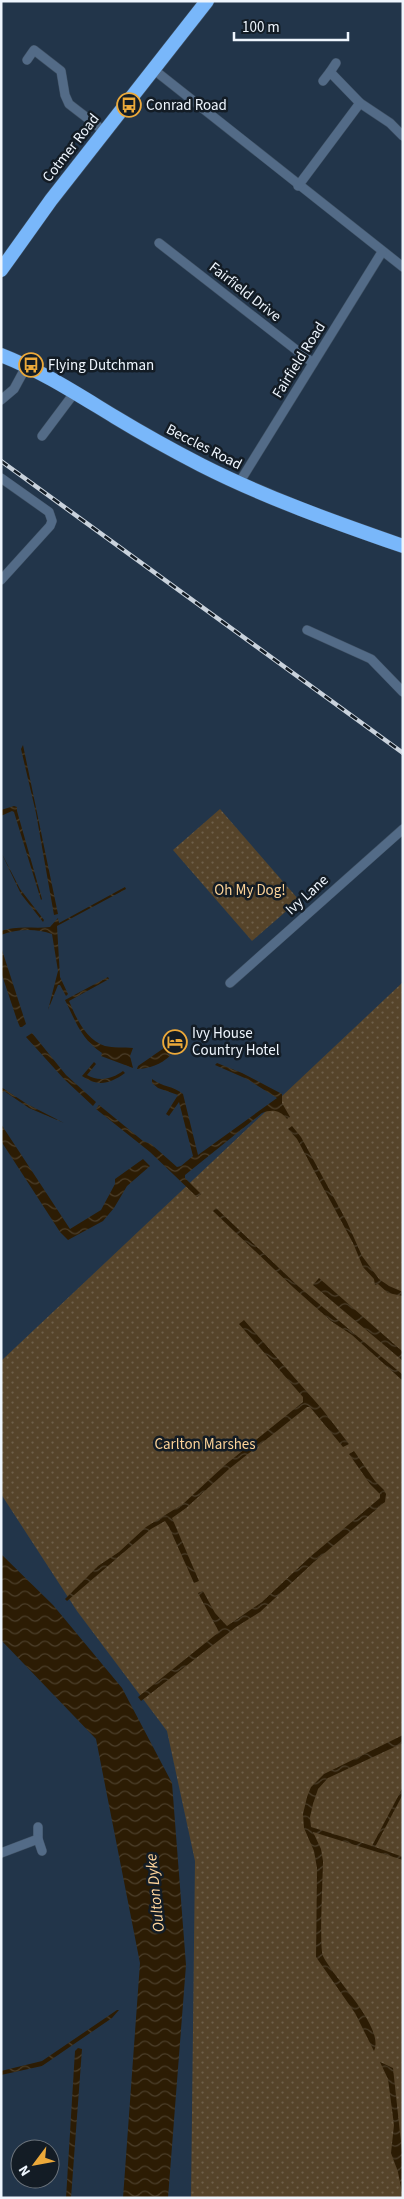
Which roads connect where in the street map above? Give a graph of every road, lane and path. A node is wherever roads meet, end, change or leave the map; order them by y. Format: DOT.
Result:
graph roads {
  1 [pos="208,1"];
  2 [pos="27,60"];
  3 [pos="336,63"];
  4 [pos="153,68"];
  5 [pos="330,72"];
  6 [pos="323,81"];
  7 [pos="360,103"];
  8 [pos="104,131"];
  9 [pos="403,136"];
  10 [pos="298,186"];
  11 [pos="160,243"];
  12 [pos="382,252"];
  13 [pos="403,267"];
  14 [pos="1,270"];
  15 [pos="1,355"];
  16 [pos="313,363"];
  17 [pos="27,365"];
  18 [pos="75,392"];
  19 [pos="1,400"];
  20 [pos="42,436"];
  21 [pos="1,478"];
  22 [pos="239,483"];
  23 [pos="403,546"];
  24 [pos="1,580"];
  25 [pos="307,630"];
  26 [pos="403,692"];
  27 [pos="403,828"];
  28 [pos="230,983"];
  29 [pos="38,1827"];
  30 [pos="38,1839"];
  31 [pos="42,1851"];
  32 [pos="1,1853"];
  1 -- 4 [label="highway, Cotmer Road"];
  2 -- 8 [label="street"];
  3 -- 5 [label="street"];
  4 -- 8 [label="highway, Cotmer Road"];
  4 -- 10 [label="street"];
  5 -- 6 [label="street"];
  5 -- 7 [label="street"];
  7 -- 9 [label="street"];
  7 -- 10 [label="street"];
  8 -- 14 [label="highway, Cotmer Road"];
  10 -- 12 [label="street"];
  11 -- 16 [label="street, Fairfield Drive"];
  12 -- 13 [label="street"];
  12 -- 16 [label="street, Fairfield Road"];
  15 -- 17 [label="highway, Beccles Road"];
  16 -- 22 [label="street, Fairfield Road"];
  17 -- 18 [label="highway, Beccles Road"];
  17 -- 19 [label="street"];
  18 -- 20 [label="street"];
  18 -- 22 [label="highway, Beccles Road"];
  21 -- 24 [label="street"];
  22 -- 23 [label="highway, Beccles Road"];
  25 -- 26 [label="street"];
  27 -- 28 [label="street, Ivy Lane"];
  29 -- 30 [label="street"];
  30 -- 31 [label="street"];
  30 -- 32 [label="street"];
}
